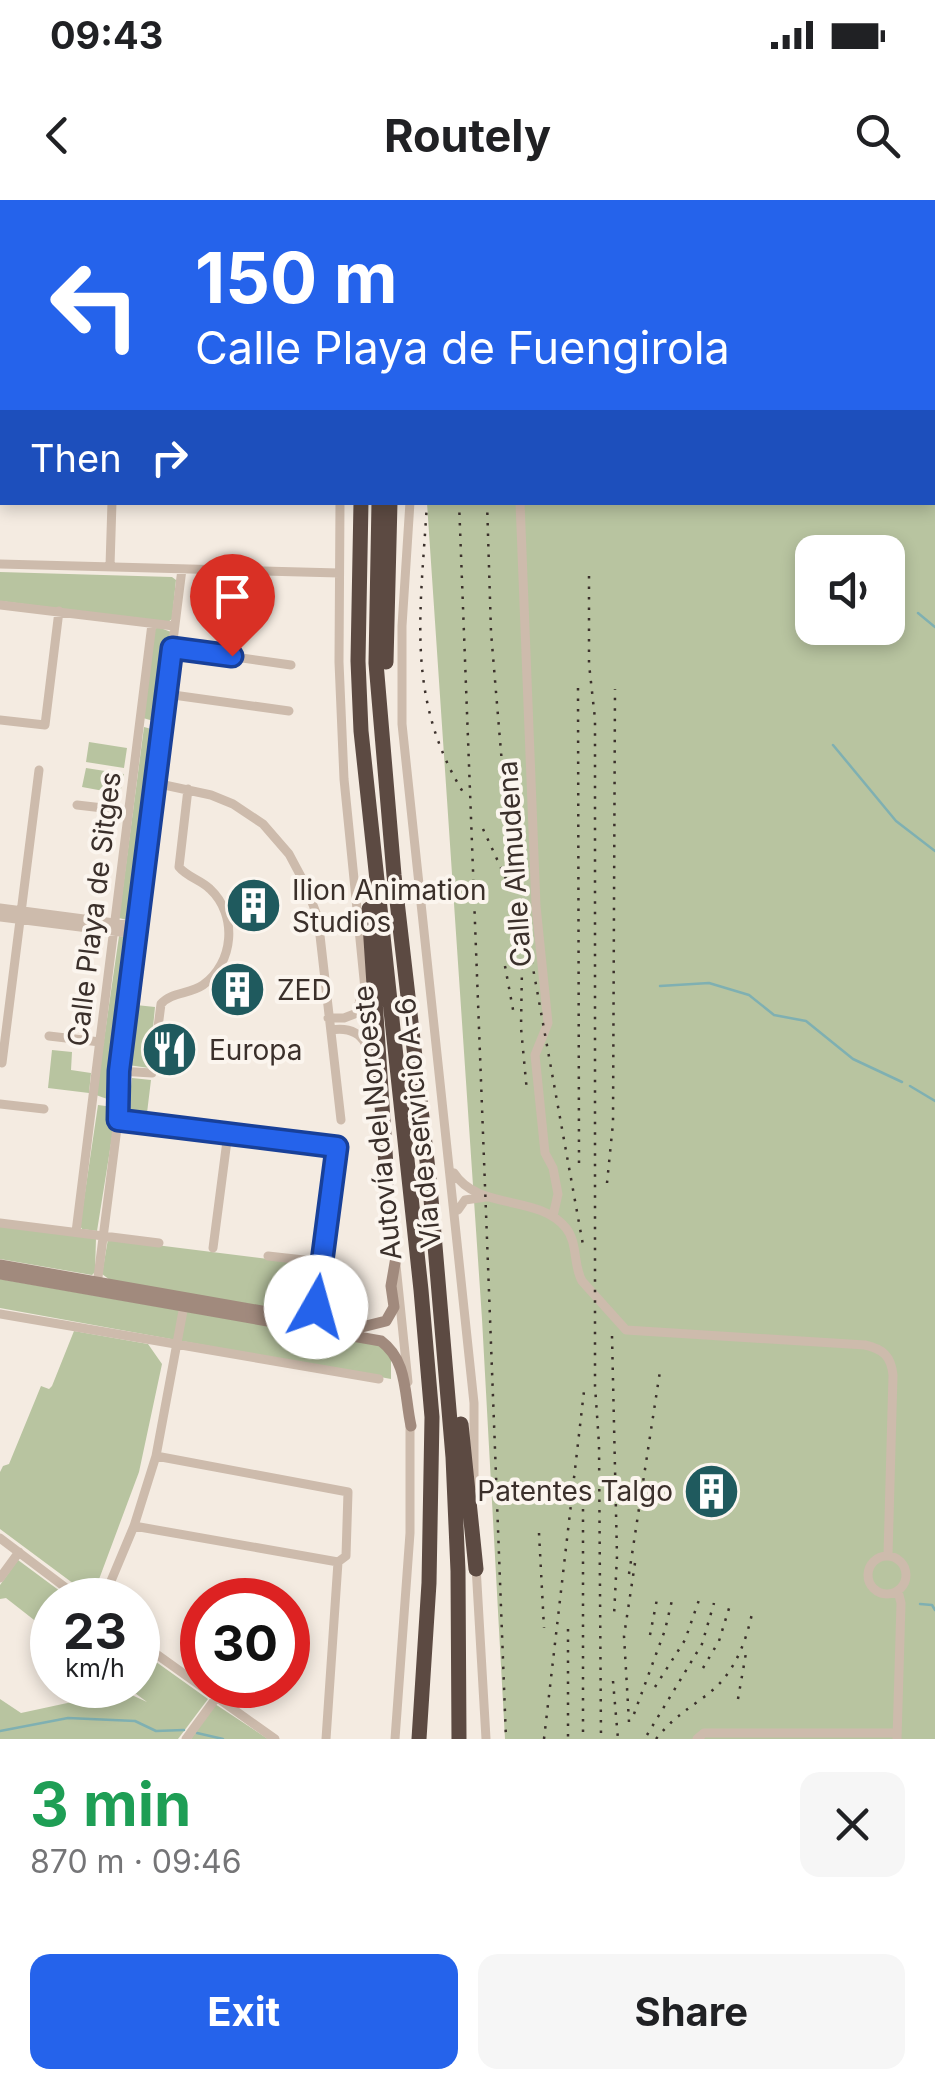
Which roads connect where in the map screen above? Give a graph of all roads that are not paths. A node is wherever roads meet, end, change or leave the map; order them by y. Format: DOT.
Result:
graph roads {
  1 [pos="112,505"];
  2 [pos="340,505"];
  3 [pos="360,505"];
  4 [pos="379,505"];
  5 [pos="390,505"];
  6 [pos="410,505"];
  7 [pos="520,505"];
  8 [pos="0,564"];
  9 [pos="110,566"];
  10 [pos="182,568"];
  11 [pos="339,573"];
  12 [pos="0,604"];
  13 [pos="59,612"];
  14 [pos="152,624"];
  15 [pos="174,626"];
  16 [pos="172,648"];
  17 [pos="358,662"];
  18 [pos="291,665"];
  19 [pos="166,694"];
  20 [pos="289,711"];
  21 [pos="0,720"];
  22 [pos="140,722"];
  23 [pos="162,726"];
  24 [pos="40,770"];
  25 [pos="154,784"];
  26 [pos="188,789"];
  27 [pos="78,805"];
  28 [pos="129,811"];
  29 [pos="394,875"];
  30 [pos="0,908"];
  31 [pos="21,915"];
  32 [pos="0,917"];
  33 [pos="358,917"];
  34 [pos="115,927"];
  35 [pos="137,930"];
  36 [pos="328,1018"];
  37 [pos="332,1030"];
  38 [pos="48,1036"];
  39 [pos="100,1042"];
  40 [pos="2,1064"];
  41 [pos="119,1071"];
  42 [pos="93,1101"];
  43 [pos="0,1104"];
  44 [pos="116,1104"];
  45 [pos="44,1110"];
  46 [pos="442,1110"];
  47 [pos="118,1120"];
  48 [pos="340,1120"];
  49 [pos="378,1122"];
  50 [pos="228,1133"];
  51 [pos="454,1173"];
  52 [pos="388,1181"];
  53 [pos="494,1198"];
  54 [pos="458,1210"];
  55 [pos="553,1216"];
  56 [pos="0,1222"];
  57 [pos="76,1232"];
  58 [pos="103,1236"];
  59 [pos="159,1243"];
  60 [pos="435,1245"];
  61 [pos="212,1248"];
  62 [pos="268,1256"];
  63 [pos="396,1257"];
  64 [pos="322,1262"];
  65 [pos="0,1265"];
  66 [pos="0,1274"];
  67 [pos="97,1286"];
  68 [pos="185,1302"];
  69 [pos="0,1314"];
  70 [pos="314,1324"];
  71 [pos="177,1345"];
  72 [pos="378,1380"];
  73 [pos="474,1403"];
  74 [pos="410,1426"];
  75 [pos="156,1456"];
  76 [pos="134,1526"];
  77 [pos="0,1538"];
  78 [pos="19,1552"];
  79 [pos="888,1556"];
  80 [pos="338,1562"];
  81 [pos="476,1569"];
  82 [pos="0,1578"];
  83 [pos="53,1578"];
  84 [pos="112,1578"];
  85 [pos="898,1591"];
  86 [pos="209,1708"];
  87 [pos="230,1708"];
  88 [pos="897,1736"];
  89 [pos="395,1737"];
  90 [pos="186,1739"];
  91 [pos="274,1739"];
  92 [pos="326,1739"];
  93 [pos="419,1739"];
  94 [pos="459,1739"];
  95 [pos="486,1739"];
  96 [pos="697,1739"];
  1 -- 9 [label="street"];
  2 -- 11 [label="street, Vía de servicio A-6"];
  3 -- 17 [label="highway, Autovía del Noroeste"];
  4 -- 29 [label="highway, Autovía del Noroeste"];
  5 -- 29 [label="highway"];
  6 -- 46 [label="street, Vía de servicio A-6"];
  7 -- 55 [label="street, Calle Almudena"];
  8 -- 9 [label="street"];
  9 -- 10 [label="street"];
  10 -- 11 [label="street"];
  10 -- 15 [label="street, Calle Playa de Sitges"];
  11 -- 33 [label="street, Vía de servicio A-6"];
  12 -- 13 [label="street"];
  13 -- 14 [label="street"];
  13 -- 21 [label="street"];
  14 -- 15 [label="street"];
  14 -- 22 [label="street, Calle Playa de Sitges"];
  15 -- 16 [label="street, Calle Playa de Sitges"];
  16 -- 18 [label="street"];
  16 -- 19 [label="street, Calle Playa de Sitges"];
  17 -- 52 [label="highway"];
  17 -- 93 [label="highway, Autovía del Noroeste"];
  19 -- 20 [label="street"];
  19 -- 23 [label="street, Calle Playa de Sitges"];
  22 -- 23 [label="street"];
  22 -- 28 [label="street, Calle Playa de Sitges"];
  23 -- 25 [label="street, Calle Playa de Sitges"];
  24 -- 31 [label="street"];
  25 -- 26 [label="street"];
  25 -- 35 [label="street, Calle Playa de Sitges"];
  26 -- 36 [label="street"];
  26 -- 41 [label="street"];
  27 -- 28 [label="street"];
  28 -- 34 [label="street, Calle Playa de Sitges"];
  29 -- 60 [label="highway, Autovía del Noroeste"];
  30 -- 31 [label="street"];
  31 -- 32 [label="street"];
  31 -- 34 [label="street"];
  31 -- 40 [label="street"];
  33 -- 36 [label="street"];
  33 -- 49 [label="street, Vía de servicio A-6"];
  34 -- 35 [label="street"];
  34 -- 39 [label="street, Calle Playa de Sitges"];
  35 -- 41 [label="street, Calle Playa de Sitges"];
  36 -- 37 [label="street"];
  37 -- 48 [label="street"];
  37 -- 49 [label="street"];
  38 -- 39 [label="street"];
  39 -- 42 [label="street, Calle Playa de Sitges"];
  41 -- 44 [label="street, Calle Playa de Sitges"];
  42 -- 44 [label="street"];
  42 -- 57 [label="street, Calle Playa de Sitges"];
  43 -- 45 [label="street"];
  44 -- 47 [label="street, Calle Playa de Sitges"];
  46 -- 51 [label="street"];
  46 -- 73 [label="street, Vía de servicio A-6"];
  47 -- 50 [label="street"];
  47 -- 58 [label="street, Calle Playa de Sitges"];
  49 -- 52 [label="street, Vía de servicio A-6"];
  50 -- 61 [label="street"];
  50 -- 64 [label="street"];
  51 -- 53 [label="street"];
  51 -- 54 [label="street"];
  52 -- 63 [label="street, Vía de servicio A-6"];
  53 -- 54 [label="street"];
  53 -- 55 [label="street"];
  54 -- 73 [label="street"];
  55 -- 79 [label="street"];
  56 -- 57 [label="street"];
  57 -- 58 [label="street"];
  58 -- 59 [label="street"];
  58 -- 67 [label="street, Calle Playa de Sitges"];
  60 -- 81 [label="highway"];
  60 -- 94 [label="highway, Autovía del Noroeste"];
  62 -- 64 [label="street"];
  63 -- 70 [label="main road"];
  63 -- 74 [label="street, Vía de servicio A-6"];
  64 -- 70 [label="street"];
  65 -- 67 [label="main road"];
  66 -- 67 [label="main road"];
  67 -- 68 [label="main road"];
  68 -- 70 [label="main road"];
  68 -- 71 [label="street"];
  69 -- 71 [label="street"];
  70 -- 74 [label="main road"];
  71 -- 72 [label="street"];
  71 -- 75 [label="street"];
  73 -- 81 [label="street, Vía de servicio A-6"];
  74 -- 89 [label="street, Vía de servicio A-6"];
  75 -- 76 [label="street"];
  75 -- 80 [label="street"];
  76 -- 80 [label="street"];
  76 -- 84 [label="street"];
  77 -- 78 [label="street"];
  78 -- 82 [label="street"];
  78 -- 83 [label="street"];
  79 -- 85 [label="street"];
  79 -- 85 [label="street"];
  80 -- 92 [label="street"];
  81 -- 95 [label="street, Vía de servicio A-6"];
  85 -- 88 [label="street"];
  86 -- 90 [label="street"];
  87 -- 91 [label="street"];
  88 -- 96 [label="street"];
}
